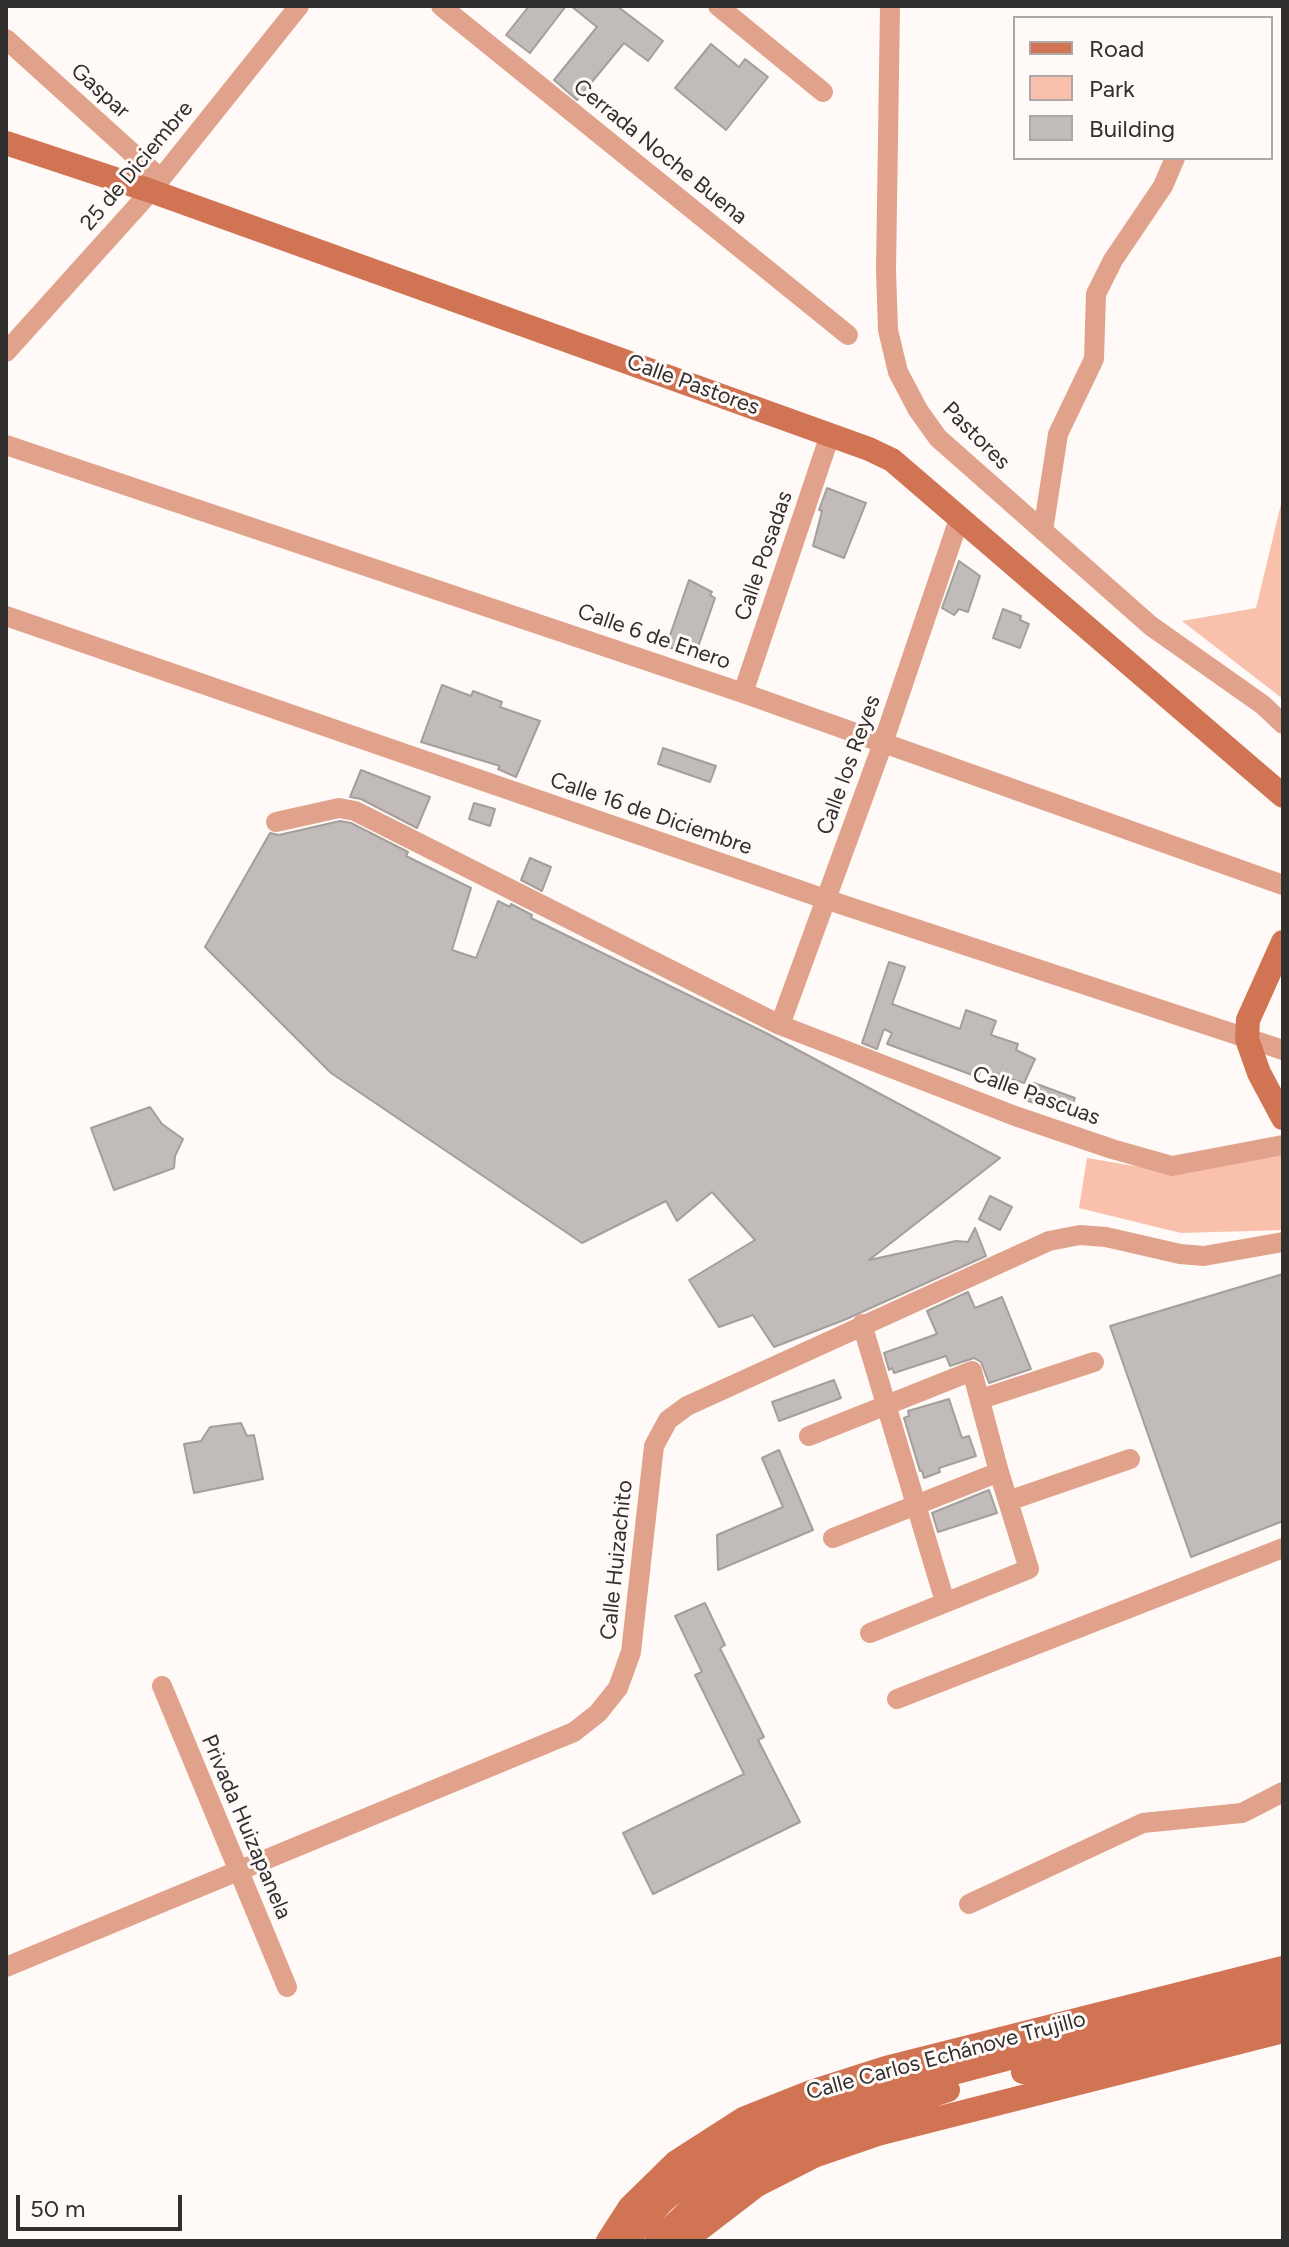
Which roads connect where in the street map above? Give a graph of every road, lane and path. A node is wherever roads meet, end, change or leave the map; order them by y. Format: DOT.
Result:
graph roads {
  1 [pos="299,6"];
  2 [pos="441,6"];
  3 [pos="718,6"];
  4 [pos="890,6"];
  5 [pos="6,39"];
  6 [pos="823,92"];
  7 [pos="6,143"];
  8 [pos="1174,160"];
  9 [pos="156,185"];
  10 [pos="848,335"];
  11 [pos="6,352"];
  12 [pos="830,435"];
  13 [pos="6,445"];
  14 [pos="959,519"];
  15 [pos="1043,531"];
  16 [pos="6,616"];
  17 [pos="743,693"];
  18 [pos="1283,724"];
  19 [pos="883,743"];
  20 [pos="1283,796"];
  21 [pos="276,822"];
  22 [pos="1283,885"];
  23 [pos="825,899"];
  24 [pos="1283,942"];
  25 [pos="780,1025"];
  26 [pos="1247,1039"];
  27 [pos="1283,1050"];
  28 [pos="1283,1118"];
  29 [pos="1283,1145"];
  30 [pos="1283,1242"];
  31 [pos="862,1324"];
  32 [pos="1094,1362"];
  33 [pos="981,1399"];
  34 [pos="887,1405"];
  35 [pos="809,1436"];
  36 [pos="1130,1459"];
  37 [pos="999,1472"];
  38 [pos="1008,1501"];
  39 [pos="915,1506"];
  40 [pos="833,1538"];
  41 [pos="1283,1548"];
  42 [pos="945,1602"];
  43 [pos="870,1633"];
  44 [pos="162,1686"];
  45 [pos="897,1699"];
  46 [pos="1283,1792"];
  47 [pos="238,1870"];
  48 [pos="969,1904"];
  49 [pos="6,1967"];
  50 [pos="1283,1968"];
  51 [pos="1283,1986"];
  52 [pos="287,1987"];
  53 [pos="1283,2007"];
  54 [pos="1112,2011"];
  55 [pos="1283,2031"];
  56 [pos="990,2042"];
  57 [pos="1134,2069"];
  58 [pos="1007,2101"];
  59 [pos="608,2241"];
  60 [pos="626,2241"];
  61 [pos="657,2241"];
  62 [pos="684,2241"];
  1 -- 9 [label="street, 25 de Diciembre"];
  2 -- 10 [label="street, Cerrada Noche Buena"];
  3 -- 6 [label="street"];
  4 -- 15 [label="street, Pastores"];
  5 -- 9 [label="street, Gaspar"];
  7 -- 9 [label="street, Calle Pastores"];
  8 -- 15 [label="street"];
  9 -- 11 [label="street, 25 de Diciembre"];
  9 -- 12 [label="street, Calle Pastores"];
  12 -- 14 [label="street, Calle Pastores"];
  12 -- 17 [label="street, Calle Posadas"];
  13 -- 17 [label="street, Calle 6 de Enero"];
  14 -- 19 [label="street, Calle los Reyes"];
  14 -- 20 [label="street, Calle Pastores"];
  15 -- 18 [label="street, Pastores"];
  16 -- 23 [label="street, Calle 16 de Diciembre"];
  17 -- 19 [label="street, Calle 6 de Enero"];
  19 -- 22 [label="street, Calle 6 de Enero"];
  19 -- 23 [label="street, Calle los Reyes"];
  21 -- 25 [label="street, Calle Pascuas"];
  23 -- 25 [label="street, Calle los Reyes"];
  23 -- 26 [label="street, Calle 16 de Diciembre"];
  24 -- 26 [label="street"];
  25 -- 29 [label="street, Calle Pascuas"];
  26 -- 27 [label="street, Calle 16 de Diciembre"];
  26 -- 28 [label="street"];
  30 -- 31 [label="street, Calle Huizachito"];
  31 -- 34 [label="street"];
  31 -- 47 [label="street, Calle Huizachito"];
  32 -- 33 [label="street"];
  33 -- 34 [label="street"];
  33 -- 37 [label="street"];
  34 -- 35 [label="street"];
  34 -- 39 [label="street"];
  36 -- 38 [label="street"];
  37 -- 38 [label="street"];
  37 -- 39 [label="street"];
  38 -- 42 [label="street"];
  39 -- 40 [label="street"];
  39 -- 42 [label="street"];
  41 -- 45 [label="street"];
  42 -- 43 [label="street"];
  44 -- 47 [label="street, Privada Huizapanela"];
  46 -- 48 [label="street"];
  47 -- 49 [label="street, Calle Huizachito"];
  47 -- 52 [label="street, Privada Huizapanela"];
  50 -- 54 [label="street, Calle Carlos Echánove Trujillo"];
  51 -- 60 [label="street, Calle Carlos Echánove Trujillo"];
  53 -- 61 [label="street, Calle Carlos Echánove Trujillo"];
  54 -- 56 [label="street, Calle Carlos Echánove Trujillo"];
  54 -- 57 [label="street"];
  55 -- 57 [label="street"];
  56 -- 58 [label="street"];
  56 -- 59 [label="street, Calle Carlos Echánove Trujillo"];
  57 -- 58 [label="street"];
  58 -- 62 [label="street"];
}
